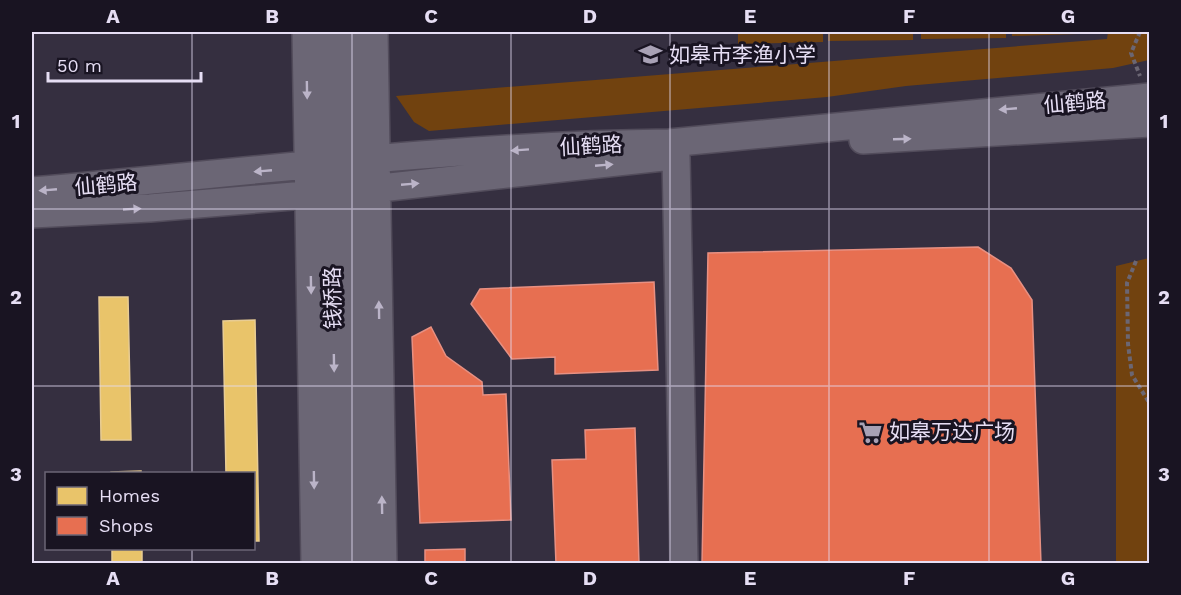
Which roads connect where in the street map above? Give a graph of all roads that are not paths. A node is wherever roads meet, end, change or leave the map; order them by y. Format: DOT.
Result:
graph roads {
  1 [pos="306,32"];
  2 [pos="330,32"];
  3 [pos="351,32"];
  4 [pos="374,32"];
  5 [pos="1149,105"];
  6 [pos="676,156"];
  7 [pos="342,163"];
  8 [pos="32,191"];
  9 [pos="342,192"];
  10 [pos="32,214"];
  11 [pos="315,564"];
  12 [pos="338,564"];
  13 [pos="359,564"];
  14 [pos="383,564"];
  15 [pos="684,564"];
  1 -- 7 [label="street, one-way"];
  2 -- 7 [label="street, 钱桥路"];
  3 -- 7 [label="street, 钱桥路"];
  4 -- 7 [label="street"];
  6 -- 5 [label="street, 仙鹤路, one-way"];
  5 -- 7 [label="street, 仙鹤路, one-way"];
  9 -- 6 [label="street, 仙鹤路, one-way"];
  6 -- 15 [label="street"];
  7 -- 8 [label="street, 仙鹤路, one-way"];
  7 -- 9 [label="street, 钱桥路"];
  7 -- 9 [label="street"];
  10 -- 9 [label="street, 仙鹤路, one-way"];
  9 -- 11 [label="street, one-way"];
  9 -- 12 [label="street, 钱桥路, one-way"];
  9 -- 13 [label="street, 钱桥路"];
  14 -- 9 [label="street, one-way"];
}
